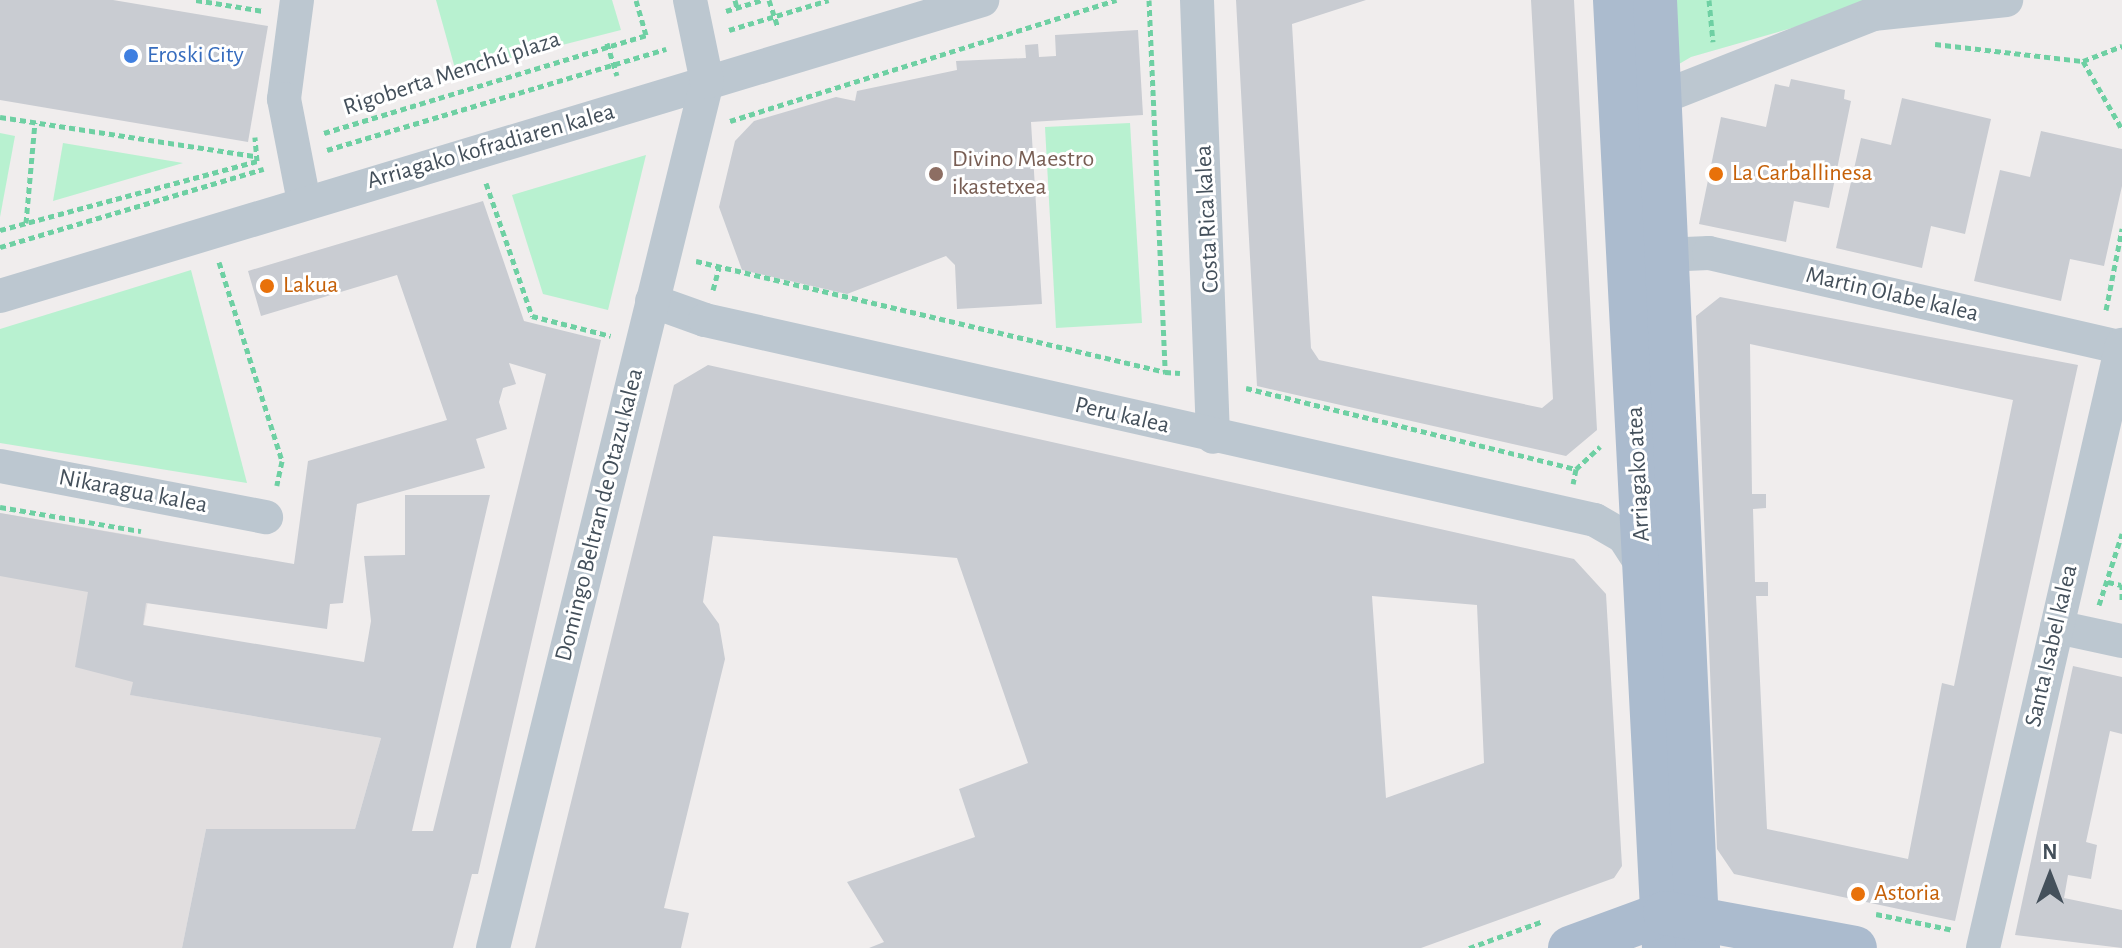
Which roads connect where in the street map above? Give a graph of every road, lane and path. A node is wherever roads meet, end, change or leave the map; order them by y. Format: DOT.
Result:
graph roads {
  1 [pos="196,0"];
  2 [pos="636,0"];
  3 [pos="690,0"];
  4 [pos="735,0"];
  5 [pos="763,0"];
  6 [pos="829,0"];
  7 [pos="982,0"];
  8 [pos="1116,0"];
  9 [pos="1149,0"];
  10 [pos="1197,0"];
  11 [pos="1615,0"];
  12 [pos="1655,0"];
  13 [pos="2006,0"];
  14 [pos="1105,1"];
  15 [pos="287,6"];
  16 [pos="701,38"];
  17 [pos="1918,42"];
  18 [pos="2122,46"];
  19 [pos="1619,56"];
  20 [pos="2083,61"];
  21 [pos="707,82"];
  22 [pos="1660,98"];
  23 [pos="0,117"];
  24 [pos="318,121"];
  25 [pos="35,122"];
  26 [pos="724,123"];
  27 [pos="2122,129"];
  28 [pos="256,133"];
  29 [pos="256,156"];
  30 [pos="292,160"];
  31 [pos="483,175"];
  32 [pos="304,202"];
  33 [pos="26,223"];
  34 [pos="0,230"];
  35 [pos="0,247"];
  36 [pos="1662,255"];
  37 [pos="203,263"];
  38 [pos="696,263"];
  39 [pos="0,296"];
  40 [pos="652,301"];
  41 [pos="615,321"];
  42 [pos="627,341"];
  43 [pos="2122,346"];
  44 [pos="608,352"];
  45 [pos="1165,372"];
  46 [pos="1216,378"];
  47 [pos="1213,437"];
  48 [pos="1672,455"];
  49 [pos="0,466"];
  50 [pos="1640,495"];
  51 [pos="0,507"];
  52 [pos="266,517"];
  53 [pos="1581,518"];
  54 [pos="154,533"];
  55 [pos="1645,569"];
  56 [pos="2122,583"];
  57 [pos="2122,601"];
  58 [pos="2057,627"];
  59 [pos="2122,641"];
  60 [pos="1680,931"];
  61 [pos="493,948"];
  62 [pos="1570,948"];
  63 [pos="1855,948"];
  64 [pos="1983,948"];
  1 -- 15 [label="path"];
  2 -- 24 [label="path, Rigoberta Menchú plaza"];
  3 -- 16 [label="street"];
  4 -- 5 [label="path"];
  6 -- 16 [label="path"];
  7 -- 21 [label="street, Arriagako kofradiaren kalea"];
  8 -- 14 [label="path"];
  9 -- 45 [label="path"];
  10 -- 46 [label="street, Costa Rica kalea"];
  11 -- 19 [label="main road, Arriagako atea"];
  12 -- 22 [label="main road, Arriagako atea"];
  13 -- 22 [label="street"];
  14 -- 26 [label="path"];
  15 -- 30 [label="street"];
  16 -- 21 [label="street"];
  16 -- 30 [label="path"];
  17 -- 20 [label="path"];
  18 -- 20 [label="path"];
  19 -- 22 [label="street"];
  19 -- 50 [label="main road, Arriagako atea"];
  20 -- 27 [label="path"];
  21 -- 32 [label="street, Arriagako kofradiaren kalea"];
  21 -- 40 [label="street, Domingo Beltran de Otazu kalea"];
  22 -- 36 [label="main road, Arriagako atea"];
  23 -- 25 [label="path"];
  25 -- 29 [label="path"];
  25 -- 33 [label="path"];
  28 -- 29 [label="path"];
  29 -- 33 [label="path"];
  30 -- 32 [label="street"];
  30 -- 35 [label="path"];
  31 -- 42 [label="path"];
  32 -- 39 [label="street, Arriagako kofradiaren kalea"];
  33 -- 34 [label="path"];
  36 -- 43 [label="street, Martin Olabe kalea"];
  36 -- 48 [label="main road, Arriagako atea"];
  37 -- 52 [label="path"];
  38 -- 45 [label="path"];
  40 -- 42 [label="street, Domingo Beltran de Otazu kalea"];
  40 -- 47 [label="street, Peru kalea"];
  41 -- 42 [label="path"];
  42 -- 44 [label="path"];
  42 -- 61 [label="street, Domingo Beltran de Otazu kalea"];
  43 -- 58 [label="street, Santa Isabel kalea"];
  45 -- 46 [label="path"];
  46 -- 47 [label="street, Costa Rica kalea"];
  46 -- 53 [label="path"];
  47 -- 53 [label="street, Peru kalea"];
  48 -- 50 [label="street"];
  48 -- 60 [label="main road, Arriagako atea"];
  49 -- 52 [label="street, Nikaragua kalea"];
  50 -- 53 [label="street"];
  50 -- 55 [label="main road, Arriagako atea"];
  51 -- 54 [label="path"];
  53 -- 55 [label="street, Peru kalea"];
  55 -- 60 [label="main road, Arriagako atea"];
  56 -- 57 [label="path"];
  58 -- 59 [label="street"];
  58 -- 64 [label="street, Santa Isabel kalea"];
  60 -- 62 [label="main road"];
  60 -- 63 [label="main road"];
}
